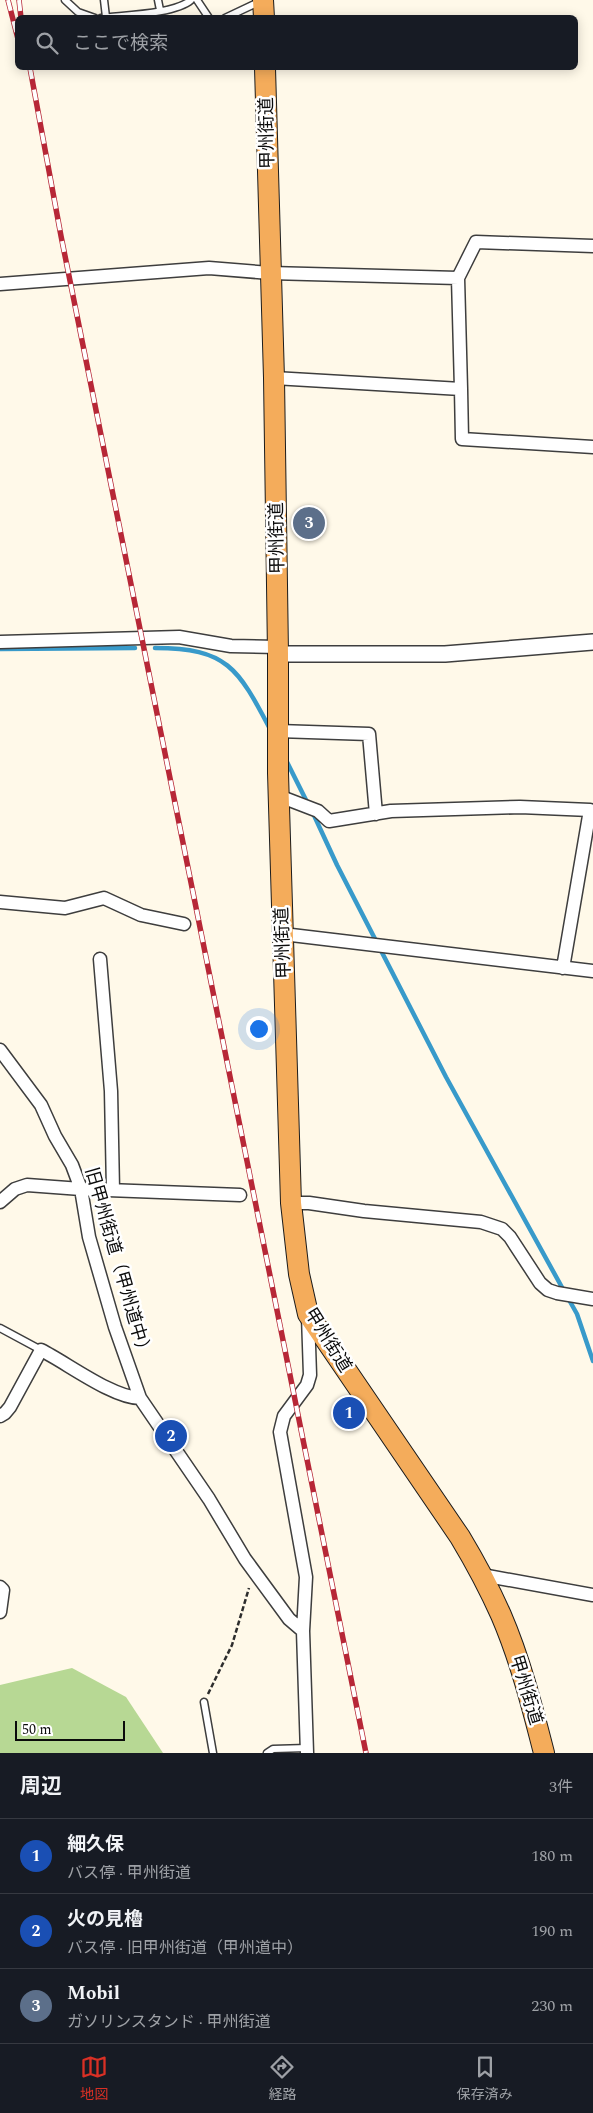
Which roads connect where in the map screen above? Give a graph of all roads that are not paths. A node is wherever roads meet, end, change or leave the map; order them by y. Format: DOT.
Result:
graph roads {
  1 [pos="65,0"];
  2 [pos="104,0"];
  3 [pos="158,0"];
  4 [pos="191,0"];
  5 [pos="197,0"];
  6 [pos="263,0"];
  7 [pos="160,10"];
  8 [pos="86,15"];
  9 [pos="106,15"];
  10 [pos="121,15"];
  11 [pos="207,15"];
  12 [pos="231,15"];
  13 [pos="264,15"];
  14 [pos="265,70"];
  15 [pos="593,246"];
  16 [pos="270,273"];
  17 [pos="458,278"];
  18 [pos="0,284"];
  19 [pos="274,378"];
  20 [pos="461,389"];
  21 [pos="593,447"];
  22 [pos="0,642"];
  23 [pos="593,642"];
  24 [pos="278,650"];
  25 [pos="278,731"];
  26 [pos="279,796"];
  27 [pos="376,814"];
  28 [pos="0,902"];
  29 [pos="184,924"];
  30 [pos="283,934"];
  31 [pos="100,959"];
  32 [pos="563,968"];
  33 [pos="593,971"];
  34 [pos="0,1050"];
  35 [pos="81,1189"];
  36 [pos="113,1190"];
  37 [pos="240,1195"];
  38 [pos="0,1202"];
  39 [pos="291,1203"];
  40 [pos="593,1299"];
  41 [pos="308,1314"];
  42 [pos="0,1328"];
  43 [pos="41,1350"];
  44 [pos="140,1398"];
  45 [pos="0,1416"];
  46 [pos="482,1574"];
  47 [pos="0,1587"];
  48 [pos="593,1595"];
  49 [pos="0,1612"];
  50 [pos="303,1631"];
  51 [pos="204,1702"];
  52 [pos="307,1750"];
  53 [pos="213,1753"];
  54 [pos="267,1753"];
  55 [pos="544,1753"];
  1 -- 8 [label="lane"];
  2 -- 9 [label="lane"];
  3 -- 7 [label="lane"];
  4 -- 7 [label="lane"];
  5 -- 11 [label="lane"];
  6 -- 12 [label="lane"];
  6 -- 13 [label="highway"];
  7 -- 10 [label="lane"];
  14 -- 16 [label="highway, 甲州街道"];
  15 -- 17 [label="street"];
  16 -- 17 [label="street"];
  16 -- 18 [label="street"];
  16 -- 19 [label="highway, 甲州街道"];
  17 -- 20 [label="street"];
  19 -- 20 [label="street"];
  19 -- 24 [label="highway, 甲州街道"];
  20 -- 21 [label="street"];
  22 -- 24 [label="street"];
  23 -- 24 [label="street"];
  24 -- 25 [label="highway, 甲州街道"];
  25 -- 26 [label="highway, 甲州街道"];
  25 -- 27 [label="street"];
  26 -- 27 [label="street"];
  26 -- 30 [label="highway, 甲州街道"];
  27 -- 32 [label="street"];
  28 -- 29 [label="street"];
  30 -- 32 [label="street"];
  30 -- 39 [label="highway, 甲州街道"];
  31 -- 36 [label="street"];
  32 -- 33 [label="street"];
  34 -- 35 [label="street, 旧甲州街道（甲州道中）"];
  35 -- 36 [label="street"];
  35 -- 38 [label="street"];
  35 -- 44 [label="street, 旧甲州街道（甲州道中）"];
  36 -- 37 [label="street"];
  39 -- 40 [label="street"];
  39 -- 41 [label="highway, 甲州街道"];
  41 -- 46 [label="highway, 甲州街道"];
  41 -- 50 [label="street"];
  42 -- 43 [label="lane"];
  43 -- 44 [label="street"];
  43 -- 45 [label="street"];
  44 -- 50 [label="street, 旧甲州街道（甲州道中）"];
  46 -- 48 [label="street"];
  46 -- 55 [label="highway, 甲州街道"];
  47 -- 49 [label="street"];
  50 -- 52 [label="street"];
  51 -- 53 [label="lane"];
  52 -- 54 [label="lane"];
}
